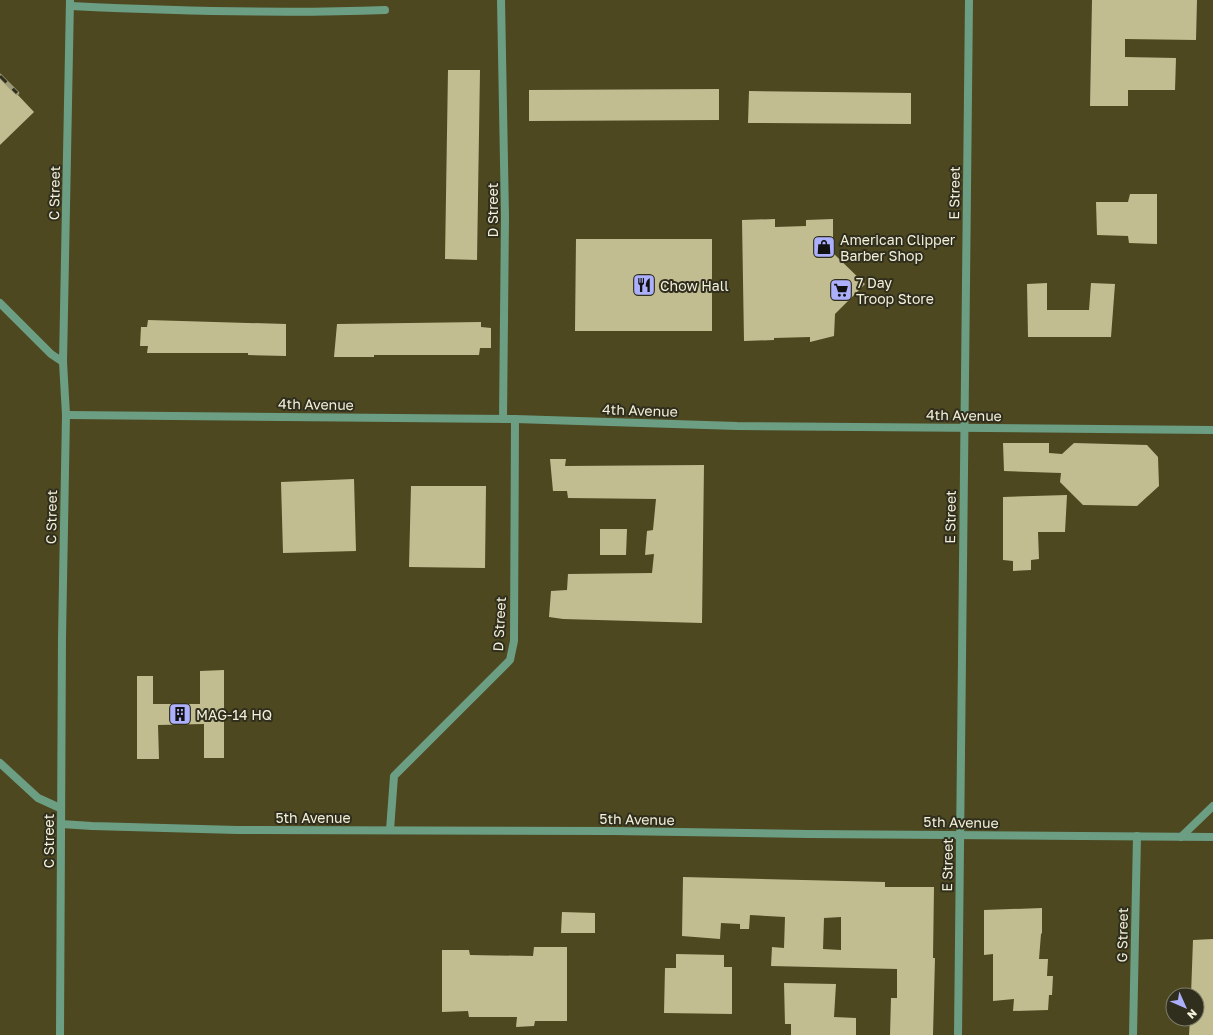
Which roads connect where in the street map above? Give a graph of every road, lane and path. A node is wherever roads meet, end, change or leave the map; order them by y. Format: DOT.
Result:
graph roads {
  1 [pos="501,0"];
  2 [pos="969,0"];
  3 [pos="70,3"];
  4 [pos="385,10"];
  5 [pos="0,303"];
  6 [pos="63,362"];
  7 [pos="66,415"];
  8 [pos="503,419"];
  9 [pos="515,419"];
  10 [pos="964,428"];
  11 [pos="1213,430"];
  12 [pos="0,763"];
  13 [pos="1213,806"];
  14 [pos="60,808"];
  15 [pos="61,824"];
  16 [pos="390,830"];
  17 [pos="960,834"];
  18 [pos="1137,836"];
  19 [pos="1181,837"];
  20 [pos="1213,837"];
  21 [pos="60,1035"];
  22 [pos="958,1035"];
  23 [pos="1133,1035"];
  1 -- 8 [label="street, D Street"];
  2 -- 10 [label="street, E Street"];
  3 -- 4 [label="street"];
  3 -- 6 [label="street, C Street"];
  5 -- 6 [label="street"];
  6 -- 7 [label="street, C Street"];
  7 -- 8 [label="street, 4th Avenue"];
  7 -- 14 [label="street, C Street"];
  8 -- 9 [label="street, 4th Avenue"];
  9 -- 10 [label="street, 4th Avenue"];
  9 -- 16 [label="street, D Street"];
  10 -- 11 [label="street, 4th Avenue"];
  10 -- 17 [label="street, E Street"];
  12 -- 14 [label="street"];
  13 -- 19 [label="street"];
  14 -- 15 [label="street, C Street"];
  15 -- 16 [label="street, 5th Avenue"];
  15 -- 21 [label="street, C Street"];
  16 -- 17 [label="street, 5th Avenue"];
  17 -- 18 [label="street, 5th Avenue"];
  17 -- 22 [label="street, E Street"];
  18 -- 19 [label="street, 5th Avenue"];
  18 -- 23 [label="street, G Street"];
  19 -- 20 [label="street, 5th Avenue"];
}
